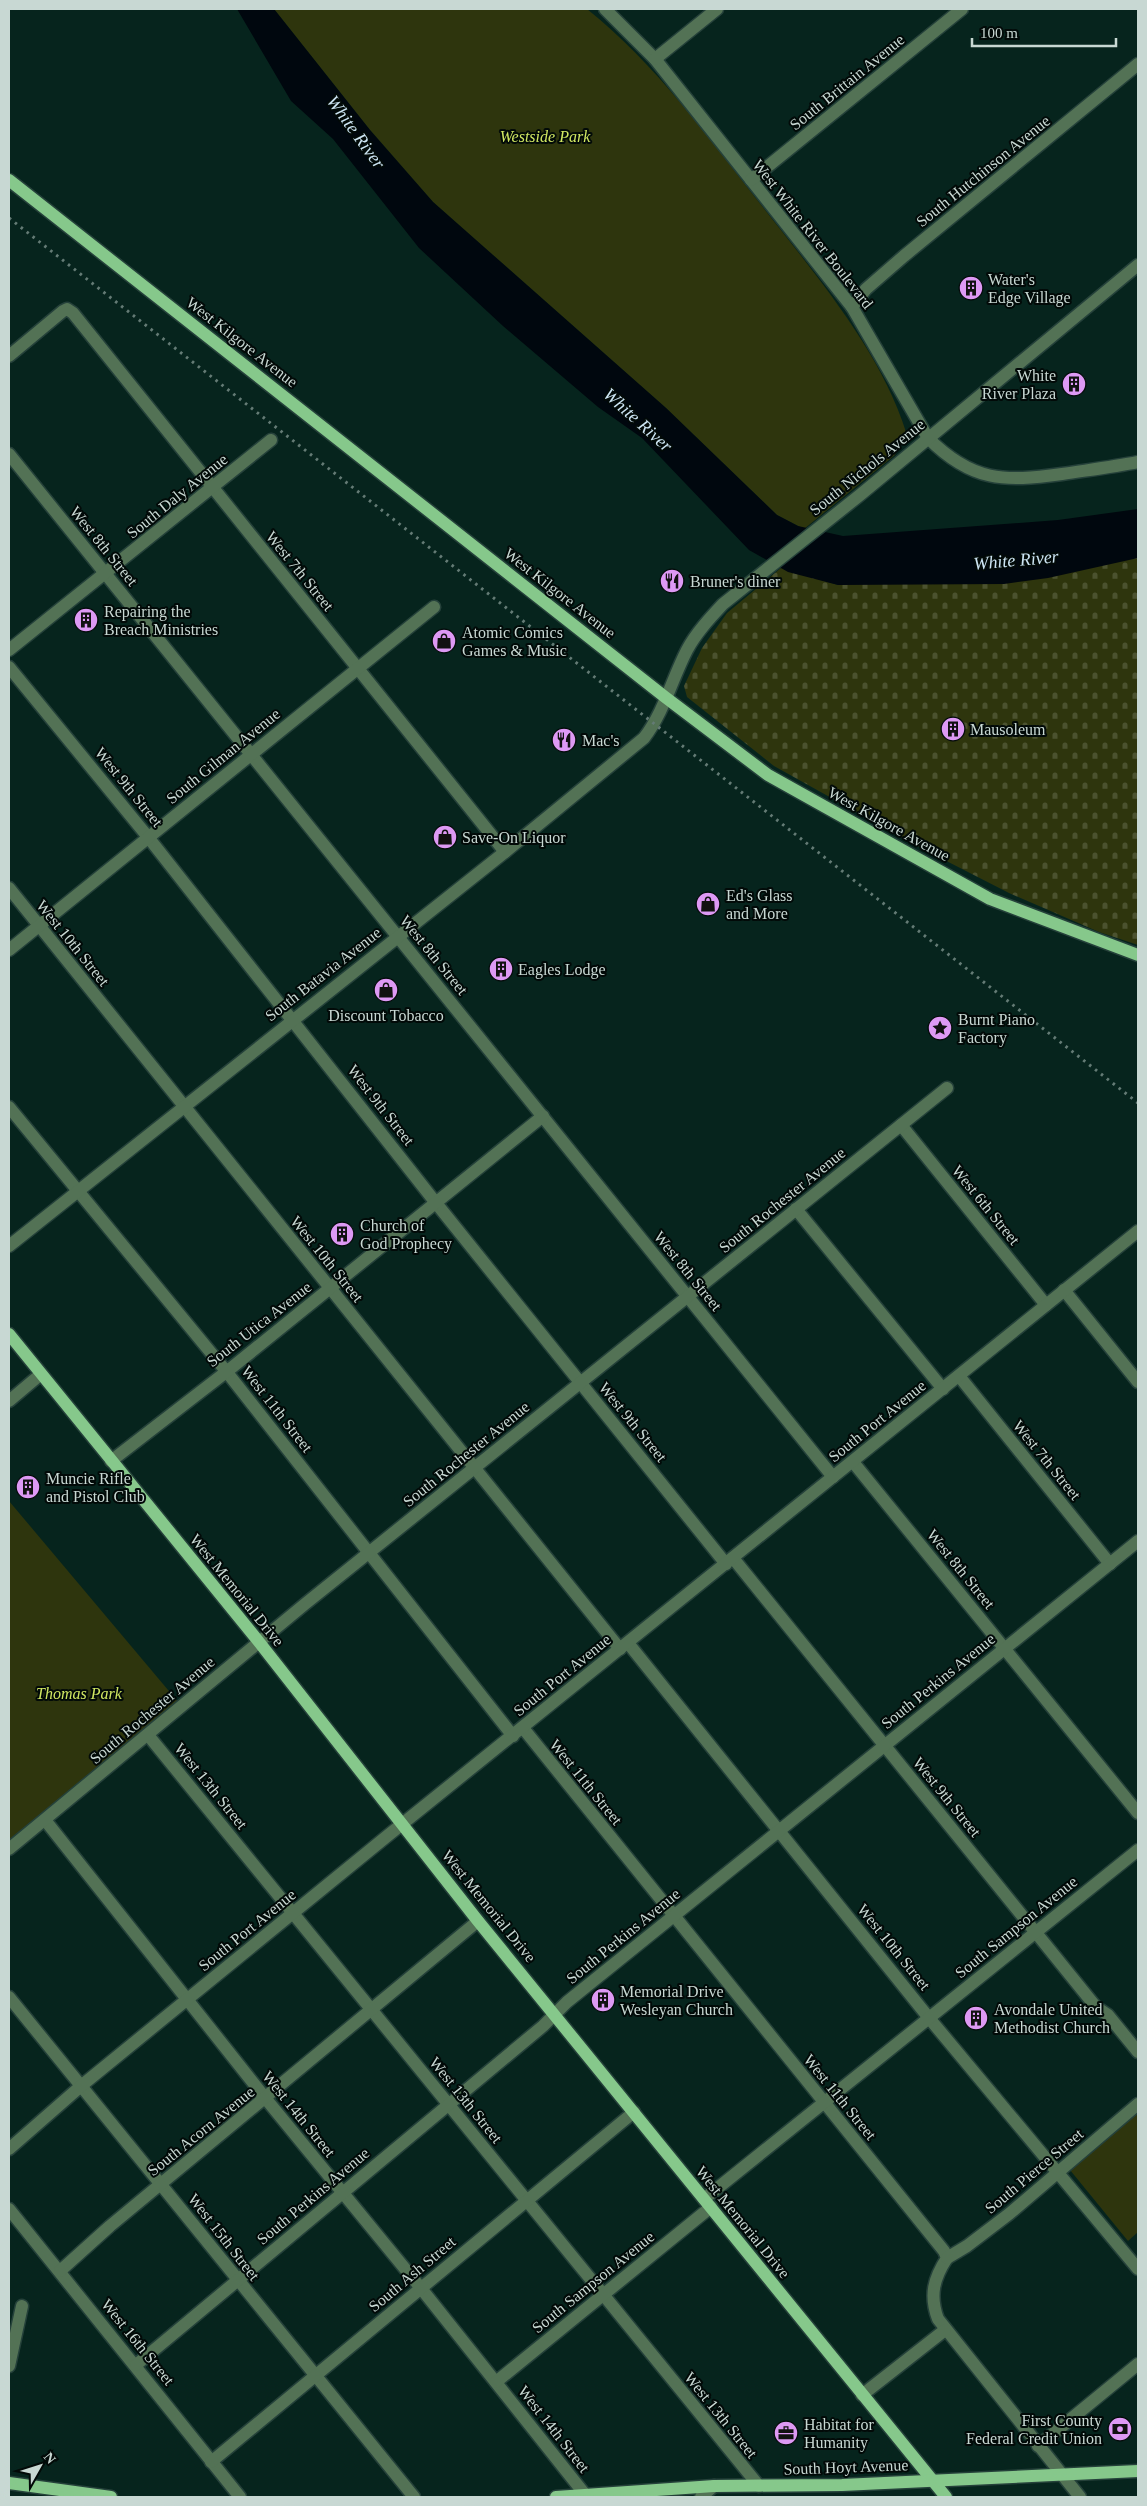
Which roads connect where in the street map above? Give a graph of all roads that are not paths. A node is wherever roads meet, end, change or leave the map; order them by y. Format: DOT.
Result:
graph roads {
  1 [pos="606,9"];
  2 [pos="717,9"];
  3 [pos="962,9"];
  4 [pos="655,59"];
  5 [pos="1138,64"];
  6 [pos="9,180"];
  7 [pos="751,180"];
  8 [pos="1138,265"];
  9 [pos="852,307"];
  10 [pos="9,356"];
  11 [pos="928,438"];
  12 [pos="271,440"];
  13 [pos="9,454"];
  14 [pos="1138,462"];
  15 [pos="213,488"];
  16 [pos="106,574"];
  17 [pos="434,607"];
  18 [pos="9,650"];
  19 [pos="9,667"];
  20 [pos="357,669"];
  21 [pos="665,697"];
  22 [pos="654,724"];
  23 [pos="251,755"];
  24 [pos="148,837"];
  25 [pos="505,852"];
  26 [pos="9,888"];
  27 [pos="39,926"];
  28 [pos="398,936"];
  29 [pos="9,950"];
  30 [pos="1138,956"];
  31 [pos="293,1019"];
  32 [pos="947,1088"];
  33 [pos="184,1106"];
  34 [pos="9,1107"];
  35 [pos="543,1116"];
  36 [pos="901,1125"];
  37 [pos="78,1192"];
  38 [pos="436,1203"];
  39 [pos="796,1209"];
  40 [pos="1138,1231"];
  41 [pos="9,1246"];
  42 [pos="330,1288"];
  43 [pos="1064,1290"];
  44 [pos="688,1297"];
  45 [pos="1046,1305"];
  46 [pos="9,1334"];
  47 [pos="226,1371"];
  48 [pos="41,1374"];
  49 [pos="959,1376"];
  50 [pos="580,1382"];
  51 [pos="1138,1382"];
  52 [pos="943,1389"];
  53 [pos="9,1401"];
  54 [pos="111,1462"];
  55 [pos="853,1462"];
  56 [pos="475,1468"];
  57 [pos="833,1477"];
  58 [pos="1138,1541"];
  59 [pos="370,1552"];
  60 [pos="730,1561"];
  61 [pos="1110,1564"];
  62 [pos="259,1642"];
  63 [pos="624,1646"];
  64 [pos="1004,1649"];
  65 [pos="518,1732"];
  66 [pos="148,1735"];
  67 [pos="884,1746"];
  68 [pos="1138,1813"];
  69 [pos="45,1820"];
  70 [pos="403,1824"];
  71 [pos="779,1831"];
  72 [pos="9,1849"];
  73 [pos="1138,1850"];
  74 [pos="294,1913"];
  75 [pos="673,1916"];
  76 [pos="478,1920"];
  77 [pos="1035,1932"];
  78 [pos="9,1996"];
  79 [pos="187,2000"];
  80 [pos="372,2009"];
  81 [pos="555,2014"];
  82 [pos="929,2018"];
  83 [pos="1138,2052"];
  84 [pos="81,2086"];
  85 [pos="266,2099"];
  86 [pos="449,2103"];
  87 [pos="824,2103"];
  88 [pos="1138,2104"];
  89 [pos="634,2112"];
  90 [pos="9,2148"];
  91 [pos="1059,2170"];
  92 [pos="161,2184"];
  93 [pos="342,2193"];
  94 [pos="526,2201"];
  95 [pos="708,2203"];
  96 [pos="9,2209"];
  97 [pos="947,2258"];
  98 [pos="1138,2269"];
  99 [pos="60,2271"];
  100 [pos="237,2280"];
  101 [pos="420,2287"];
  102 [pos="603,2296"];
  103 [pos="22,2306"];
  104 [pos="945,2330"];
  105 [pos="1138,2364"];
  106 [pos="136,2365"];
  107 [pos="9,2366"];
  108 [pos="315,2375"];
  109 [pos="496,2382"];
  110 [pos="862,2395"];
  111 [pos="1038,2446"];
  112 [pos="211,2462"];
  113 [pos="1138,2471"];
  114 [pos="1061,2474"];
  115 [pos="932,2480"];
  116 [pos="9,2483"];
  117 [pos="714,2486"];
  118 [pos="759,2486"];
  119 [pos="586,2496"];
  120 [pos="111,2497"];
  121 [pos="240,2497"];
  122 [pos="414,2497"];
  123 [pos="556,2497"];
  124 [pos="701,2497"];
  125 [pos="946,2497"];
  126 [pos="1080,2497"];
  1 -- 4 [label="street, West White River Boulevard"];
  2 -- 4 [label="street"];
  3 -- 7 [label="street, South Brittain Avenue"];
  4 -- 7 [label="street, West White River Boulevard"];
  5 -- 9 [label="street, South Hutchinson Avenue"];
  6 -- 21 [label="main road, West Kilgore Avenue"];
  7 -- 9 [label="street, West White River Boulevard"];
  8 -- 11 [label="street, South Nichols Avenue"];
  9 -- 11 [label="street, West White River Boulevard"];
  10 -- 15 [label="street, West 7th Street"];
  11 -- 14 [label="street, West White River Boulevard"];
  11 -- 21 [label="street, South Nichols Avenue"];
  12 -- 15 [label="street, South Daly Avenue"];
  13 -- 16 [label="street, West 8th Street"];
  15 -- 16 [label="street, South Daly Avenue"];
  15 -- 20 [label="street, West 7th Street"];
  16 -- 18 [label="street, South Daly Avenue"];
  16 -- 23 [label="street, West 8th Street"];
  17 -- 20 [label="street, South Gilman Avenue"];
  19 -- 24 [label="street, West 9th Street"];
  20 -- 23 [label="street, South Gilman Avenue"];
  20 -- 25 [label="street, West 7th Street"];
  21 -- 22 [label="street, South Nichols Avenue"];
  21 -- 30 [label="main road, West Kilgore Avenue"];
  22 -- 25 [label="street, South Batavia Avenue"];
  23 -- 24 [label="street, South Gilman Avenue"];
  23 -- 28 [label="street, West 8th Street"];
  24 -- 27 [label="street, South Gilman Avenue"];
  24 -- 31 [label="street, West 9th Street"];
  25 -- 28 [label="street, South Batavia Avenue"];
  26 -- 27 [label="street, West 10th Street"];
  27 -- 29 [label="street, South Gilman Avenue"];
  27 -- 33 [label="street, West 10th Street"];
  28 -- 31 [label="street, South Batavia Avenue"];
  28 -- 35 [label="street, West 8th Street"];
  31 -- 33 [label="street, South Batavia Avenue"];
  31 -- 38 [label="street, West 9th Street"];
  32 -- 36 [label="street, South Rochester Avenue"];
  33 -- 37 [label="street, South Batavia Avenue"];
  33 -- 42 [label="street, West 10th Street"];
  34 -- 37 [label="street, West 11th Street"];
  35 -- 38 [label="street, South Utica Avenue"];
  35 -- 44 [label="street, West 8th Street"];
  36 -- 39 [label="street, South Rochester Avenue"];
  36 -- 45 [label="street, West 6th Street"];
  37 -- 41 [label="street, South Batavia Avenue"];
  37 -- 47 [label="street, West 11th Street"];
  38 -- 42 [label="street, South Utica Avenue"];
  38 -- 50 [label="street, West 9th Street"];
  39 -- 44 [label="street, South Rochester Avenue"];
  39 -- 52 [label="street"];
  40 -- 43 [label="street, South Port Avenue"];
  42 -- 47 [label="street, South Utica Avenue"];
  42 -- 56 [label="street, West 10th Street"];
  43 -- 45 [label="street, South Port Avenue"];
  43 -- 51 [label="street"];
  44 -- 50 [label="street, South Rochester Avenue"];
  44 -- 57 [label="street, West 8th Street"];
  45 -- 49 [label="street, South Port Avenue"];
  46 -- 48 [label="main road, West Memorial Drive"];
  47 -- 54 [label="street, South Utica Avenue"];
  47 -- 59 [label="street, West 11th Street"];
  48 -- 53 [label="street"];
  48 -- 54 [label="main road, West Memorial Drive"];
  49 -- 52 [label="street, South Port Avenue"];
  49 -- 61 [label="street, West 7th Street"];
  50 -- 56 [label="street, South Rochester Avenue"];
  50 -- 60 [label="street, West 9th Street"];
  52 -- 55 [label="street, South Port Avenue"];
  54 -- 62 [label="main road, West Memorial Drive"];
  55 -- 57 [label="street, South Port Avenue"];
  55 -- 64 [label="street, West 8th Street"];
  56 -- 59 [label="street, South Rochester Avenue"];
  56 -- 63 [label="street, West 10th Street"];
  57 -- 60 [label="street, South Port Avenue"];
  58 -- 61 [label="street, South Perkins Avenue"];
  59 -- 62 [label="street, South Rochester Avenue"];
  59 -- 65 [label="street, West 11th Street"];
  60 -- 63 [label="street, South Port Avenue"];
  60 -- 67 [label="street, West 9th Street"];
  61 -- 64 [label="street, South Perkins Avenue"];
  62 -- 66 [label="street, South Rochester Avenue"];
  62 -- 70 [label="main road, West Memorial Drive"];
  63 -- 65 [label="street, South Port Avenue"];
  63 -- 71 [label="street, West 10th Street"];
  64 -- 67 [label="street, South Perkins Avenue"];
  64 -- 68 [label="street, West 8th Street"];
  65 -- 70 [label="street, South Port Avenue"];
  65 -- 75 [label="street, West 11th Street"];
  66 -- 69 [label="street, South Rochester Avenue"];
  66 -- 74 [label="street, West 13th Street"];
  67 -- 71 [label="street, South Perkins Avenue"];
  67 -- 77 [label="street, West 9th Street"];
  69 -- 72 [label="street, South Rochester Avenue"];
  69 -- 79 [label="street, West 14th Street"];
  70 -- 74 [label="street, South Port Avenue"];
  70 -- 76 [label="main road, West Memorial Drive"];
  71 -- 75 [label="street, South Perkins Avenue"];
  71 -- 82 [label="street, West 10th Street"];
  73 -- 77 [label="street, South Sampson Avenue"];
  74 -- 79 [label="street, South Port Avenue"];
  74 -- 80 [label="street, West 13th Street"];
  75 -- 81 [label="street, South Perkins Avenue"];
  75 -- 87 [label="street, West 11th Street"];
  76 -- 80 [label="street, South Acorn Avenue"];
  76 -- 81 [label="main road, West Memorial Drive"];
  77 -- 82 [label="street, South Sampson Avenue"];
  77 -- 83 [label="street, West 9th Street"];
  78 -- 84 [label="street, West 15th Street"];
  79 -- 84 [label="street, South Port Avenue"];
  79 -- 85 [label="street, West 14th Street"];
  80 -- 85 [label="street, South Acorn Avenue"];
  80 -- 86 [label="street, West 13th Street"];
  81 -- 86 [label="street, South Perkins Avenue"];
  81 -- 89 [label="main road, West Memorial Drive"];
  82 -- 87 [label="street, South Sampson Avenue"];
  82 -- 91 [label="street, West 10th Street"];
  84 -- 90 [label="street, South Port Avenue"];
  84 -- 92 [label="street, West 15th Street"];
  85 -- 92 [label="street, South Acorn Avenue"];
  85 -- 93 [label="street, West 14th Street"];
  86 -- 93 [label="street, South Perkins Avenue"];
  86 -- 94 [label="street, West 13th Street"];
  87 -- 95 [label="street, South Sampson Avenue"];
  87 -- 97 [label="street, West 11th Street"];
  88 -- 91 [label="street, South Pierce Street"];
  89 -- 94 [label="street, South Ash Street"];
  89 -- 95 [label="main road, West Memorial Drive"];
  91 -- 97 [label="street, South Pierce Street"];
  91 -- 98 [label="street, West 10th Street"];
  92 -- 99 [label="street, South Acorn Avenue"];
  92 -- 100 [label="street, West 15th Street"];
  93 -- 100 [label="street, South Perkins Avenue"];
  93 -- 101 [label="street, West 14th Street"];
  94 -- 101 [label="street, South Ash Street"];
  94 -- 102 [label="street, West 13th Street"];
  95 -- 102 [label="street, South Sampson Avenue"];
  95 -- 110 [label="main road, West Memorial Drive"];
  96 -- 99 [label="street, West 16th Street"];
  97 -- 104 [label="street"];
  99 -- 106 [label="street, West 16th Street"];
  100 -- 106 [label="street, South Perkins Avenue"];
  100 -- 108 [label="street, West 15th Street"];
  101 -- 108 [label="street, South Ash Street"];
  101 -- 109 [label="street, West 14th Street"];
  102 -- 109 [label="street, South Sampson Avenue"];
  102 -- 118 [label="street, West 13th Street"];
  103 -- 107 [label="street"];
  104 -- 110 [label="street"];
  104 -- 111 [label="street"];
  105 -- 111 [label="street"];
  106 -- 112 [label="street, West 16th Street"];
  108 -- 112 [label="street, South Ash Street"];
  108 -- 122 [label="street, West 15th Street"];
  109 -- 119 [label="street, West 14th Street"];
  110 -- 115 [label="main road, West Memorial Drive"];
  111 -- 114 [label="street"];
  112 -- 121 [label="street, West 16th Street"];
  113 -- 114 [label="main road, South Hoyt Avenue"];
  114 -- 115 [label="main road, South Hoyt Avenue"];
  114 -- 126 [label="street"];
  115 -- 118 [label="main road, South Hoyt Avenue"];
  115 -- 125 [label="main road, West Memorial Drive"];
  116 -- 120 [label="main road"];
  117 -- 118 [label="main road, South Hoyt Avenue"];
  117 -- 119 [label="main road, South Hoyt Avenue"];
  117 -- 124 [label="street"];
  119 -- 123 [label="main road, South Hoyt Avenue"];
}
